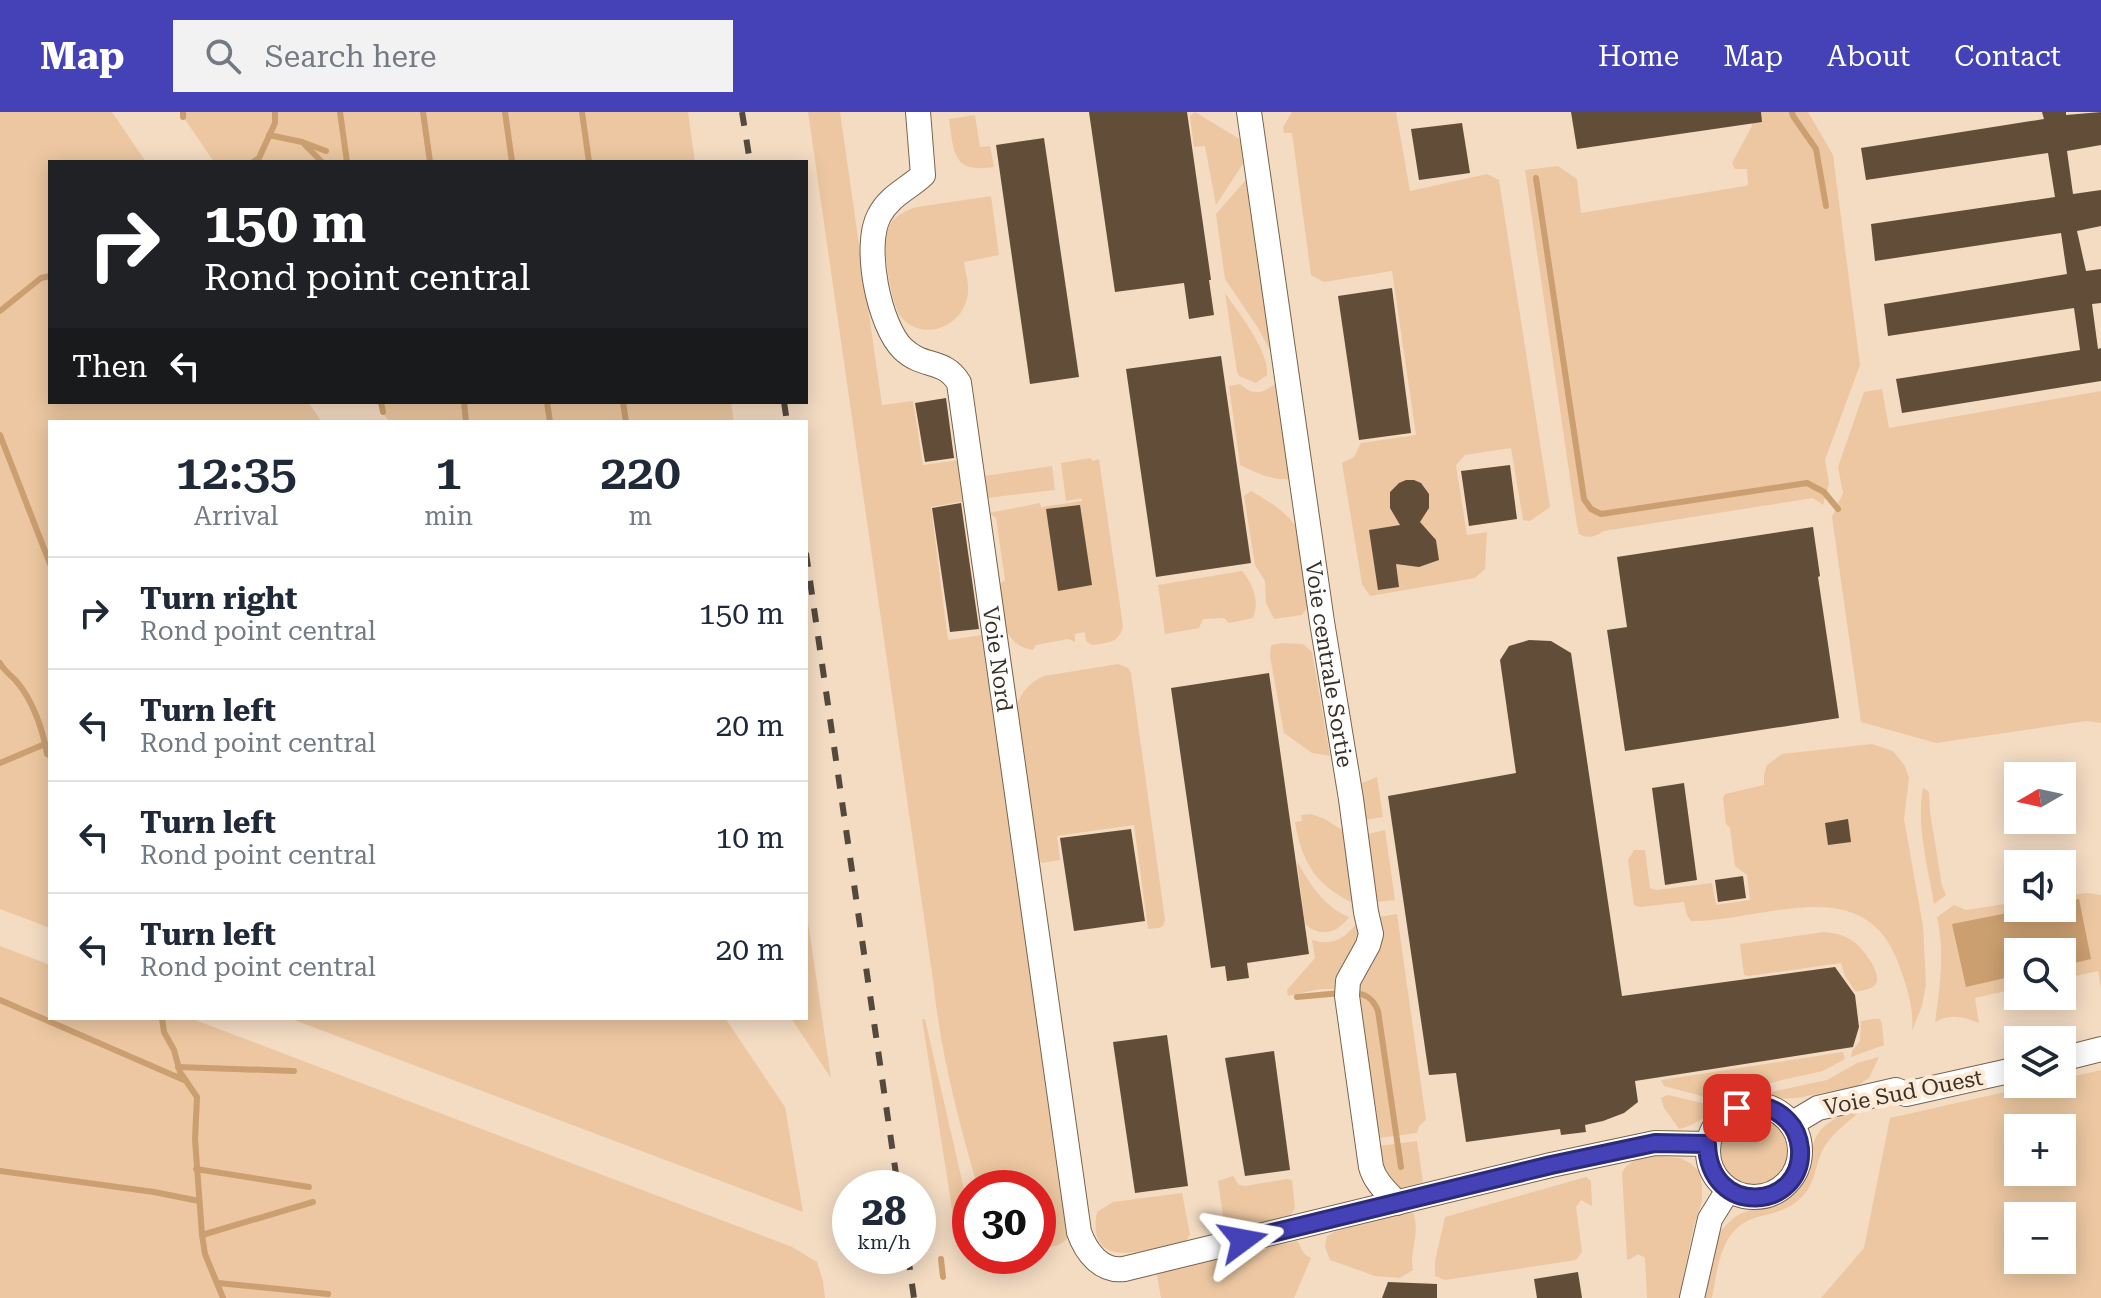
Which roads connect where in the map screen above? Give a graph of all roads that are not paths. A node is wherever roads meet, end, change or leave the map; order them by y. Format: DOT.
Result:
graph roads {
  1 [pos="918,112"];
  2 [pos="1249,112"];
  3 [pos="2101,1049"];
  4 [pos="2076,1055"];
  5 [pos="2004,1072"];
  6 [pos="1791,1124"];
  7 [pos="1707,1144"];
  8 [pos="1728,1190"];
  9 [pos="1397,1203"];
  10 [pos="1692,1298"];
  1 -- 9 [label="street, Voie Nord"];
  2 -- 9 [label="street, Voie centrale Sortie"];
  3 -- 4 [label="street"];
  5 -- 6 [label="street, Voie Sud Ouest"];
  6 -- 7 [label="street"];
  6 -- 8 [label="street"];
  7 -- 8 [label="street"];
  7 -- 9 [label="street"];
  8 -- 10 [label="street"];
}
